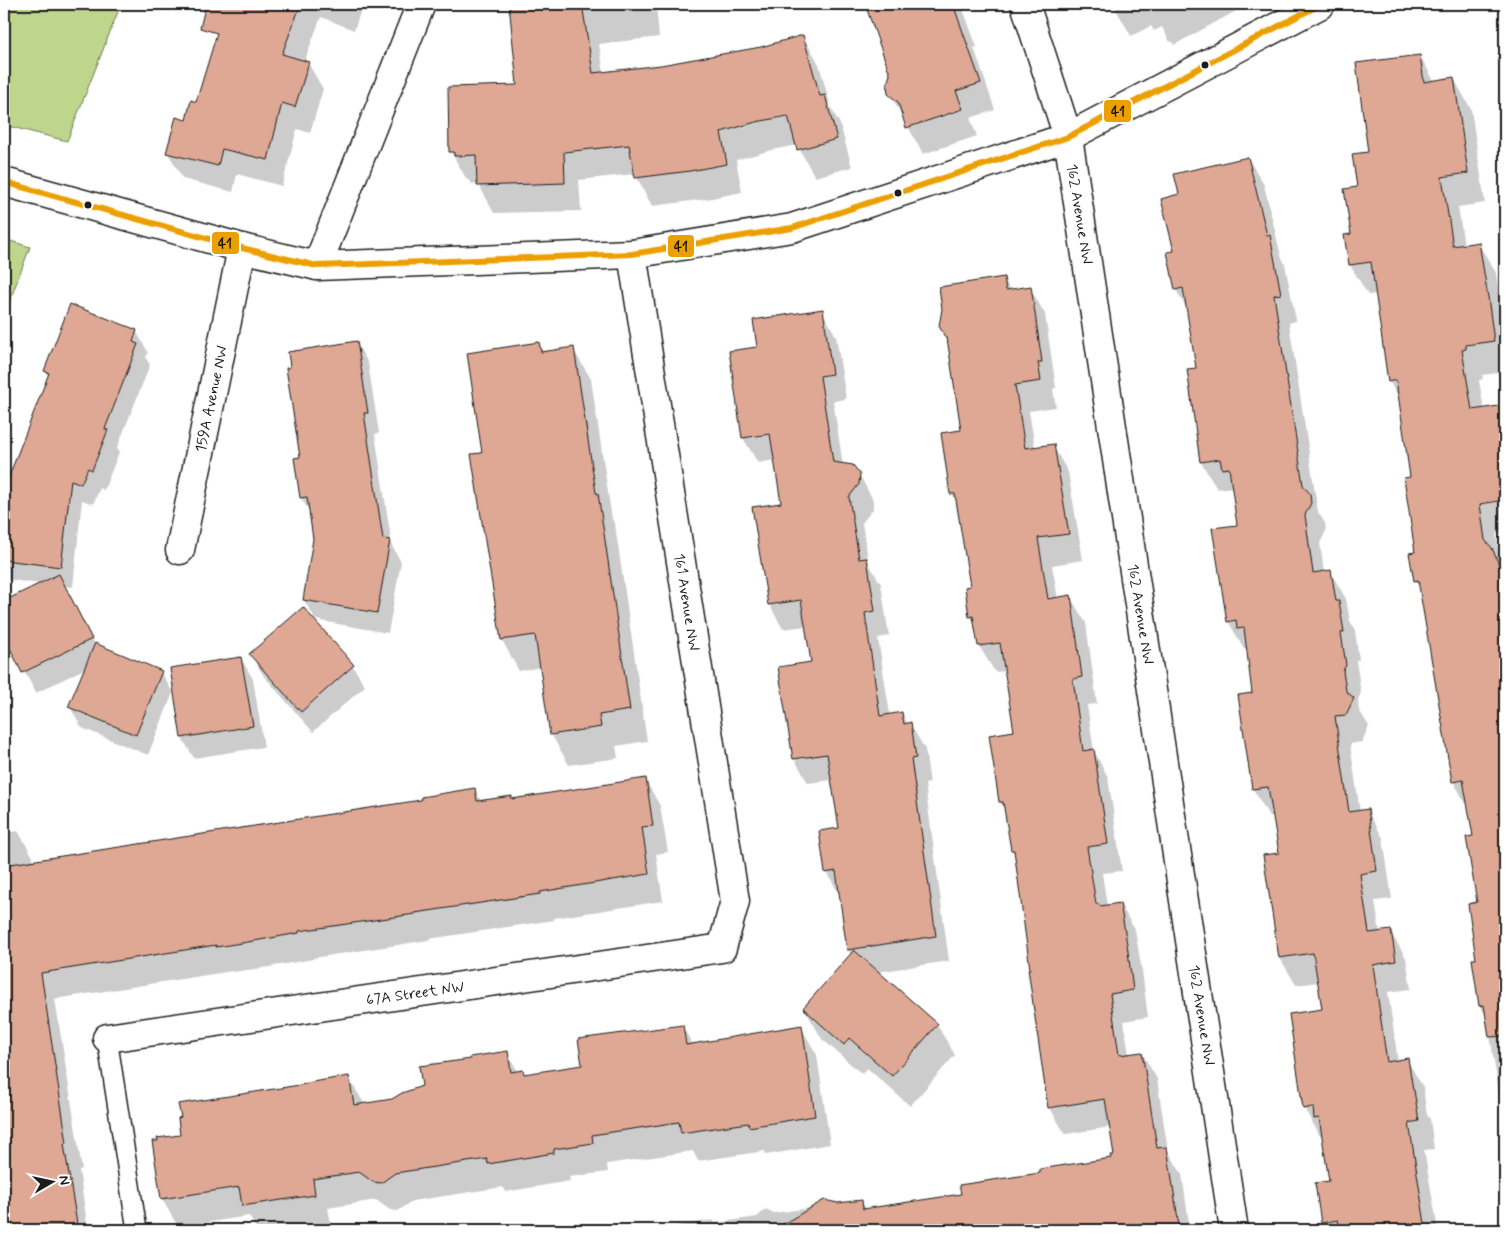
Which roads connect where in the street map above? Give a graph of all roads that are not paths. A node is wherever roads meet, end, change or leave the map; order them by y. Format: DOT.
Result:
graph roads {
  1 [pos="421,4"];
  2 [pos="1025,4"];
  3 [pos="1321,4"];
  4 [pos="1068,137"];
  5 [pos="4,182"];
  6 [pos="242,248"];
  7 [pos="632,254"];
  8 [pos="317,266"];
  9 [pos="180,550"];
  10 [pos="722,948"];
  11 [pos="107,1038"];
  12 [pos="136,1230"];
  13 [pos="1234,1230"];
  1 -- 8 [label="street"];
  2 -- 4 [label="street, 162 Avenue NW"];
  3 -- 4 [label="street"];
  4 -- 7 [label="street"];
  4 -- 13 [label="street, 162 Avenue NW"];
  5 -- 6 [label="street"];
  6 -- 8 [label="street"];
  6 -- 9 [label="street, 159A Avenue NW"];
  7 -- 8 [label="street"];
  7 -- 10 [label="street, 161 Avenue NW"];
  10 -- 11 [label="street, 67A Street NW"];
  11 -- 12 [label="lane"];
}
